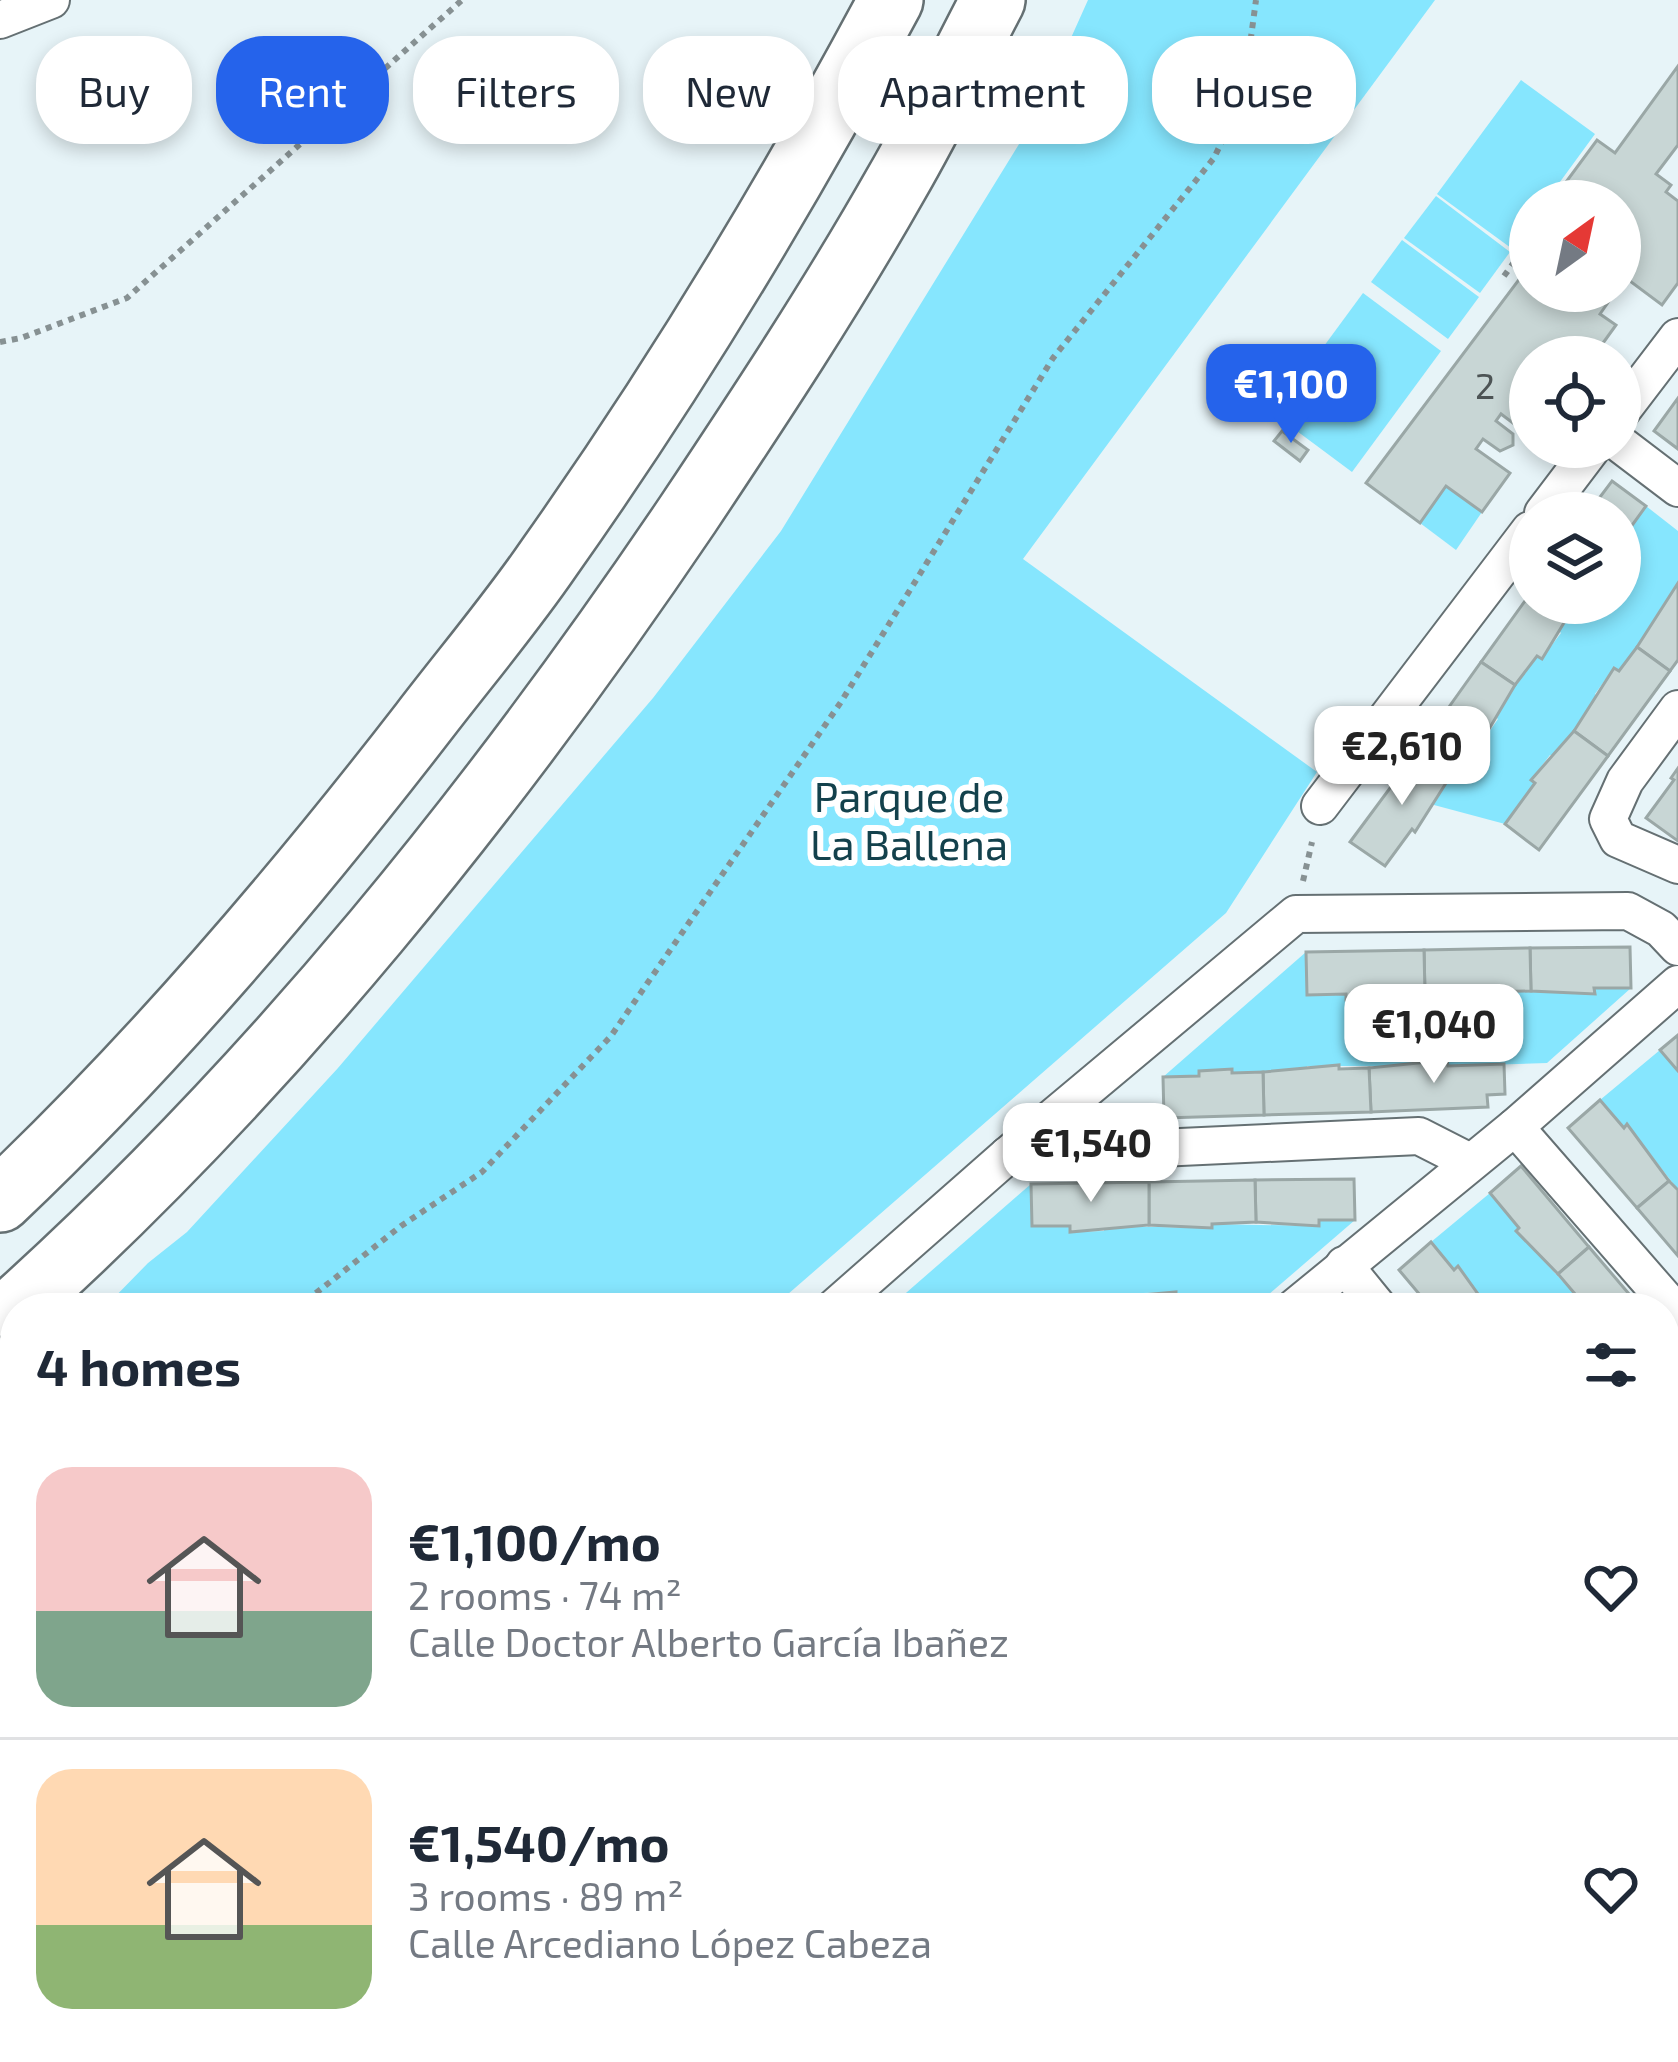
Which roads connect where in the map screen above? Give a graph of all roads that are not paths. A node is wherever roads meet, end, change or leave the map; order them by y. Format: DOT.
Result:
graph roads {
  1 [pos="51,0"];
  2 [pos="891,0"];
  3 [pos="994,0"];
  4 [pos="0,20"];
  5 [pos="1678,337"];
  6 [pos="1641,385"];
  7 [pos="1641,460"];
  8 [pos="1577,468"];
  9 [pos="1678,488"];
  10 [pos="1559,492"];
  11 [pos="1509,558"];
  12 [pos="1678,709"];
  13 [pos="1320,806"];
  14 [pos="1678,865"];
  15 [pos="1678,946"];
  16 [pos="1678,984"];
  17 [pos="1069,1103"];
  18 [pos="1516,1127"];
  19 [pos="1070,1153"];
  20 [pos="1008,1154"];
  21 [pos="1470,1162"];
  22 [pos="0,1200"];
  23 [pos="1344,1265"];
  24 [pos="34,1293"];
  25 [pos="851,1293"];
  26 [pos="1311,1293"];
  27 [pos="1367,1293"];
  28 [pos="1660,1293"];
  1 -- 4 [label="street"];
  2 -- 22 [label="highway"];
  3 -- 24 [label="highway"];
  5 -- 6 [label="street"];
  7 -- 9 [label="street"];
  8 -- 10 [label="street"];
  11 -- 13 [label="street"];
  12 -- 14 [label="street"];
  15 -- 17 [label="street"];
  16 -- 18 [label="street"];
  17 -- 19 [label="street"];
  17 -- 20 [label="street"];
  18 -- 21 [label="street"];
  18 -- 28 [label="street"];
  19 -- 20 [label="street"];
  19 -- 21 [label="street"];
  20 -- 25 [label="street"];
  21 -- 23 [label="street"];
  23 -- 26 [label="street"];
  23 -- 27 [label="street"];
}
